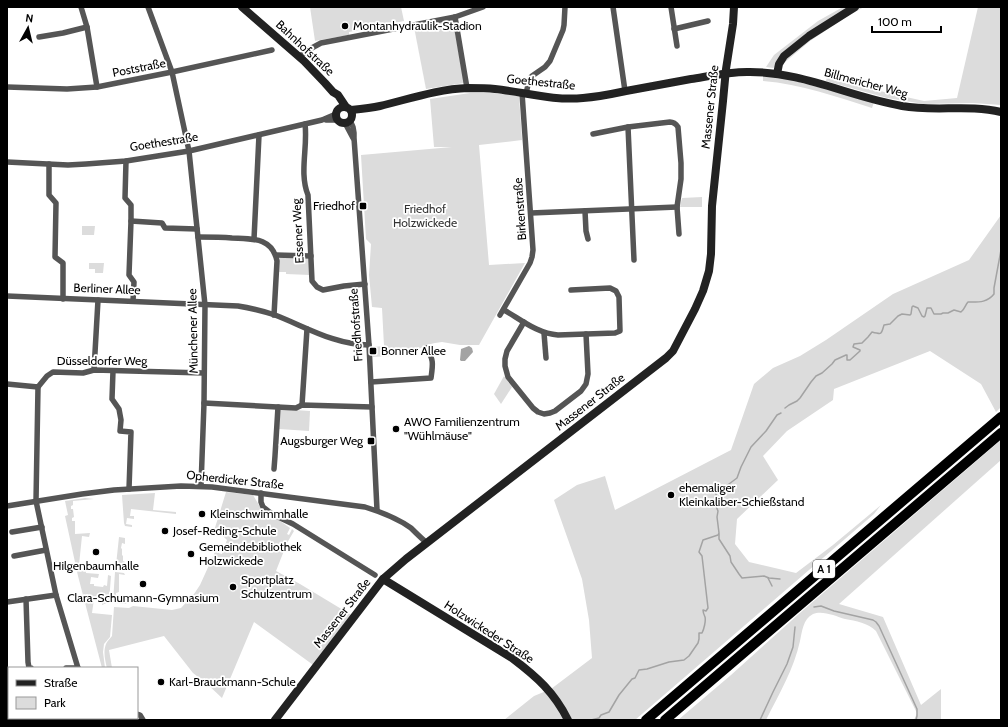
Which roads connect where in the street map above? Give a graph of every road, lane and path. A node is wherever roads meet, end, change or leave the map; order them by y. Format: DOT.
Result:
graph roads {
  1 [pos="81,7"];
  2 [pos="148,7"];
  3 [pos="242,7"];
  4 [pos="483,7"];
  5 [pos="565,7"];
  6 [pos="613,7"];
  7 [pos="671,7"];
  8 [pos="734,7"];
  9 [pos="855,7"];
  10 [pos="455,17"];
  11 [pos="708,21"];
  12 [pos="87,27"];
  13 [pos="674,29"];
  14 [pos="39,37"];
  15 [pos="677,46"];
  16 [pos="272,50"];
  17 [pos="299,57"];
  18 [pos="172,72"];
  19 [pos="726,73"];
  20 [pos="777,74"];
  21 [pos="7,87"];
  22 [pos="97,87"];
  23 [pos="467,88"];
  24 [pos="625,91"];
  25 [pos="524,93"];
  26 [pos="1001,112"];
  27 [pos="345,115"];
  28 [pos="305,124"];
  29 [pos="628,127"];
  30 [pos="593,134"];
  31 [pos="259,135"];
  32 [pos="189,152"];
  33 [pos="126,161"];
  34 [pos="7,162"];
  35 [pos="49,164"];
  36 [pos="677,207"];
  37 [pos="632,209"];
  38 [pos="585,211"];
  39 [pos="531,213"];
  40 [pos="132,221"];
  41 [pos="197,228"];
  42 [pos="679,234"];
  43 [pos="198,236"];
  44 [pos="254,239"];
  45 [pos="588,239"];
  46 [pos="276,255"];
  47 [pos="311,256"];
  48 [pos="634,260"];
  49 [pos="365,284"];
  50 [pos="572,290"];
  51 [pos="7,296"];
  52 [pos="63,298"];
  53 [pos="98,300"];
  54 [pos="133,302"];
  55 [pos="206,305"];
  56 [pos="274,315"];
  57 [pos="524,322"];
  58 [pos="307,329"];
  59 [pos="544,333"];
  60 [pos="586,334"];
  61 [pos="369,345"];
  62 [pos="426,348"];
  63 [pos="546,358"];
  64 [pos="94,370"];
  65 [pos="113,371"];
  66 [pos="204,373"];
  67 [pos="371,382"];
  68 [pos="7,384"];
  69 [pos="38,387"];
  70 [pos="204,403"];
  71 [pos="302,405"];
  72 [pos="278,407"];
  73 [pos="372,407"];
  74 [pos="1001,417"];
  75 [pos="1001,432"];
  76 [pos="274,469"];
  77 [pos="201,486"];
  78 [pos="130,489"];
  79 [pos="261,493"];
  80 [pos="36,501"];
  81 [pos="7,506"];
  82 [pos="377,510"];
  83 [pos="42,527"];
  84 [pos="12,532"];
  85 [pos="427,543"];
  86 [pos="46,550"];
  87 [pos="14,556"];
  88 [pos="375,575"];
  89 [pos="383,579"];
  90 [pos="56,594"];
  91 [pos="26,599"];
  92 [pos="7,602"];
  93 [pos="29,667"];
  94 [pos="78,667"];
  95 [pos="275,720"];
  96 [pos="568,720"];
  97 [pos="646,720"];
  98 [pos="665,720"];
  1 -- 12 [label="street"];
  2 -- 18 [label="street, Münchener Allee"];
  3 -- 17 [label="street, Bahnhofstraße"];
  4 -- 10 [label="street"];
  5 -- 25 [label="street"];
  6 -- 24 [label="street"];
  7 -- 13 [label="street"];
  8 -- 19 [label="street, Massener Straße"];
  9 -- 20 [label="street"];
  10 -- 17 [label="street"];
  10 -- 23 [label="street"];
  11 -- 13 [label="street"];
  12 -- 14 [label="street"];
  12 -- 22 [label="street"];
  13 -- 15 [label="street"];
  16 -- 18 [label="street, Poststraße"];
  17 -- 27 [label="street, Bahnhofstraße"];
  18 -- 22 [label="street, Poststraße"];
  18 -- 32 [label="street, Münchener Allee"];
  19 -- 20 [label="street, Billmericher Weg"];
  19 -- 24 [label="street, Goethestraße"];
  19 -- 85 [label="street, Massener Straße"];
  20 -- 26 [label="street, Billmericher Weg"];
  21 -- 22 [label="street, Poststraße"];
  23 -- 25 [label="street, Goethestraße"];
  23 -- 27 [label="street, Goethestraße"];
  24 -- 25 [label="street, Goethestraße"];
  25 -- 39 [label="street, Birkenstraße"];
  27 -- 28 [label="street, Goethestraße"];
  27 -- 49 [label="street, Friedhofstraße"];
  28 -- 31 [label="street, Goethestraße"];
  28 -- 47 [label="street, Essener Weg"];
  29 -- 30 [label="street"];
  29 -- 36 [label="street"];
  29 -- 37 [label="street"];
  31 -- 32 [label="street, Goethestraße"];
  31 -- 44 [label="street"];
  32 -- 33 [label="street, Goethestraße"];
  32 -- 41 [label="street, Münchener Allee"];
  33 -- 35 [label="street, Goethestraße"];
  33 -- 40 [label="street"];
  34 -- 35 [label="street, Goethestraße"];
  35 -- 52 [label="street"];
  36 -- 37 [label="street"];
  36 -- 42 [label="street"];
  37 -- 38 [label="street"];
  37 -- 48 [label="street"];
  38 -- 39 [label="street"];
  38 -- 45 [label="street"];
  39 -- 57 [label="street, Birkenstraße"];
  40 -- 41 [label="street"];
  40 -- 54 [label="street"];
  41 -- 43 [label="street, Münchener Allee"];
  43 -- 44 [label="street"];
  43 -- 55 [label="street, Münchener Allee"];
  44 -- 46 [label="street"];
  46 -- 47 [label="street"];
  46 -- 56 [label="street"];
  47 -- 49 [label="street, Essener Weg"];
  49 -- 61 [label="street, Friedhofstraße"];
  50 -- 60 [label="street"];
  51 -- 52 [label="street, Berliner Allee"];
  52 -- 53 [label="street, Berliner Allee"];
  53 -- 54 [label="street, Berliner Allee"];
  53 -- 64 [label="street"];
  54 -- 55 [label="street, Berliner Allee"];
  55 -- 56 [label="street"];
  55 -- 66 [label="street, Münchener Allee"];
  56 -- 58 [label="street"];
  57 -- 59 [label="street"];
  57 -- 60 [label="street"];
  58 -- 61 [label="street"];
  58 -- 71 [label="street"];
  59 -- 60 [label="street"];
  59 -- 63 [label="street"];
  61 -- 67 [label="street, Friedhofstraße"];
  62 -- 67 [label="street"];
  64 -- 65 [label="street, Düsseldorfer Weg"];
  64 -- 69 [label="street, Düsseldorfer Weg"];
  65 -- 66 [label="street, Düsseldorfer Weg"];
  65 -- 78 [label="street"];
  66 -- 70 [label="street, Münchener Allee"];
  67 -- 73 [label="street, Friedhofstraße"];
  68 -- 69 [label="street"];
  69 -- 80 [label="street"];
  70 -- 72 [label="street"];
  70 -- 77 [label="street, Münchener Allee"];
  71 -- 72 [label="street"];
  71 -- 73 [label="street"];
  72 -- 76 [label="street"];
  73 -- 82 [label="street, Friedhofstraße"];
  74 -- 97 [label="highway, A 1"];
  75 -- 98 [label="highway, A 1"];
  77 -- 78 [label="street, Opherdicker Straße"];
  77 -- 79 [label="street, Opherdicker Straße"];
  78 -- 80 [label="street, Opherdicker Straße"];
  79 -- 82 [label="street, Opherdicker Straße"];
  79 -- 88 [label="street"];
  80 -- 81 [label="street, Opherdicker Straße"];
  80 -- 83 [label="street"];
  82 -- 85 [label="street, Opherdicker Straße"];
  83 -- 84 [label="street"];
  83 -- 86 [label="street"];
  85 -- 89 [label="street, Massener Straße"];
  86 -- 87 [label="street"];
  86 -- 90 [label="street"];
  89 -- 95 [label="street, Massener Straße"];
  89 -- 96 [label="street, Holzwickeder Straße"];
  90 -- 91 [label="street"];
  90 -- 94 [label="street"];
  91 -- 92 [label="street"];
  91 -- 93 [label="street"];
}
